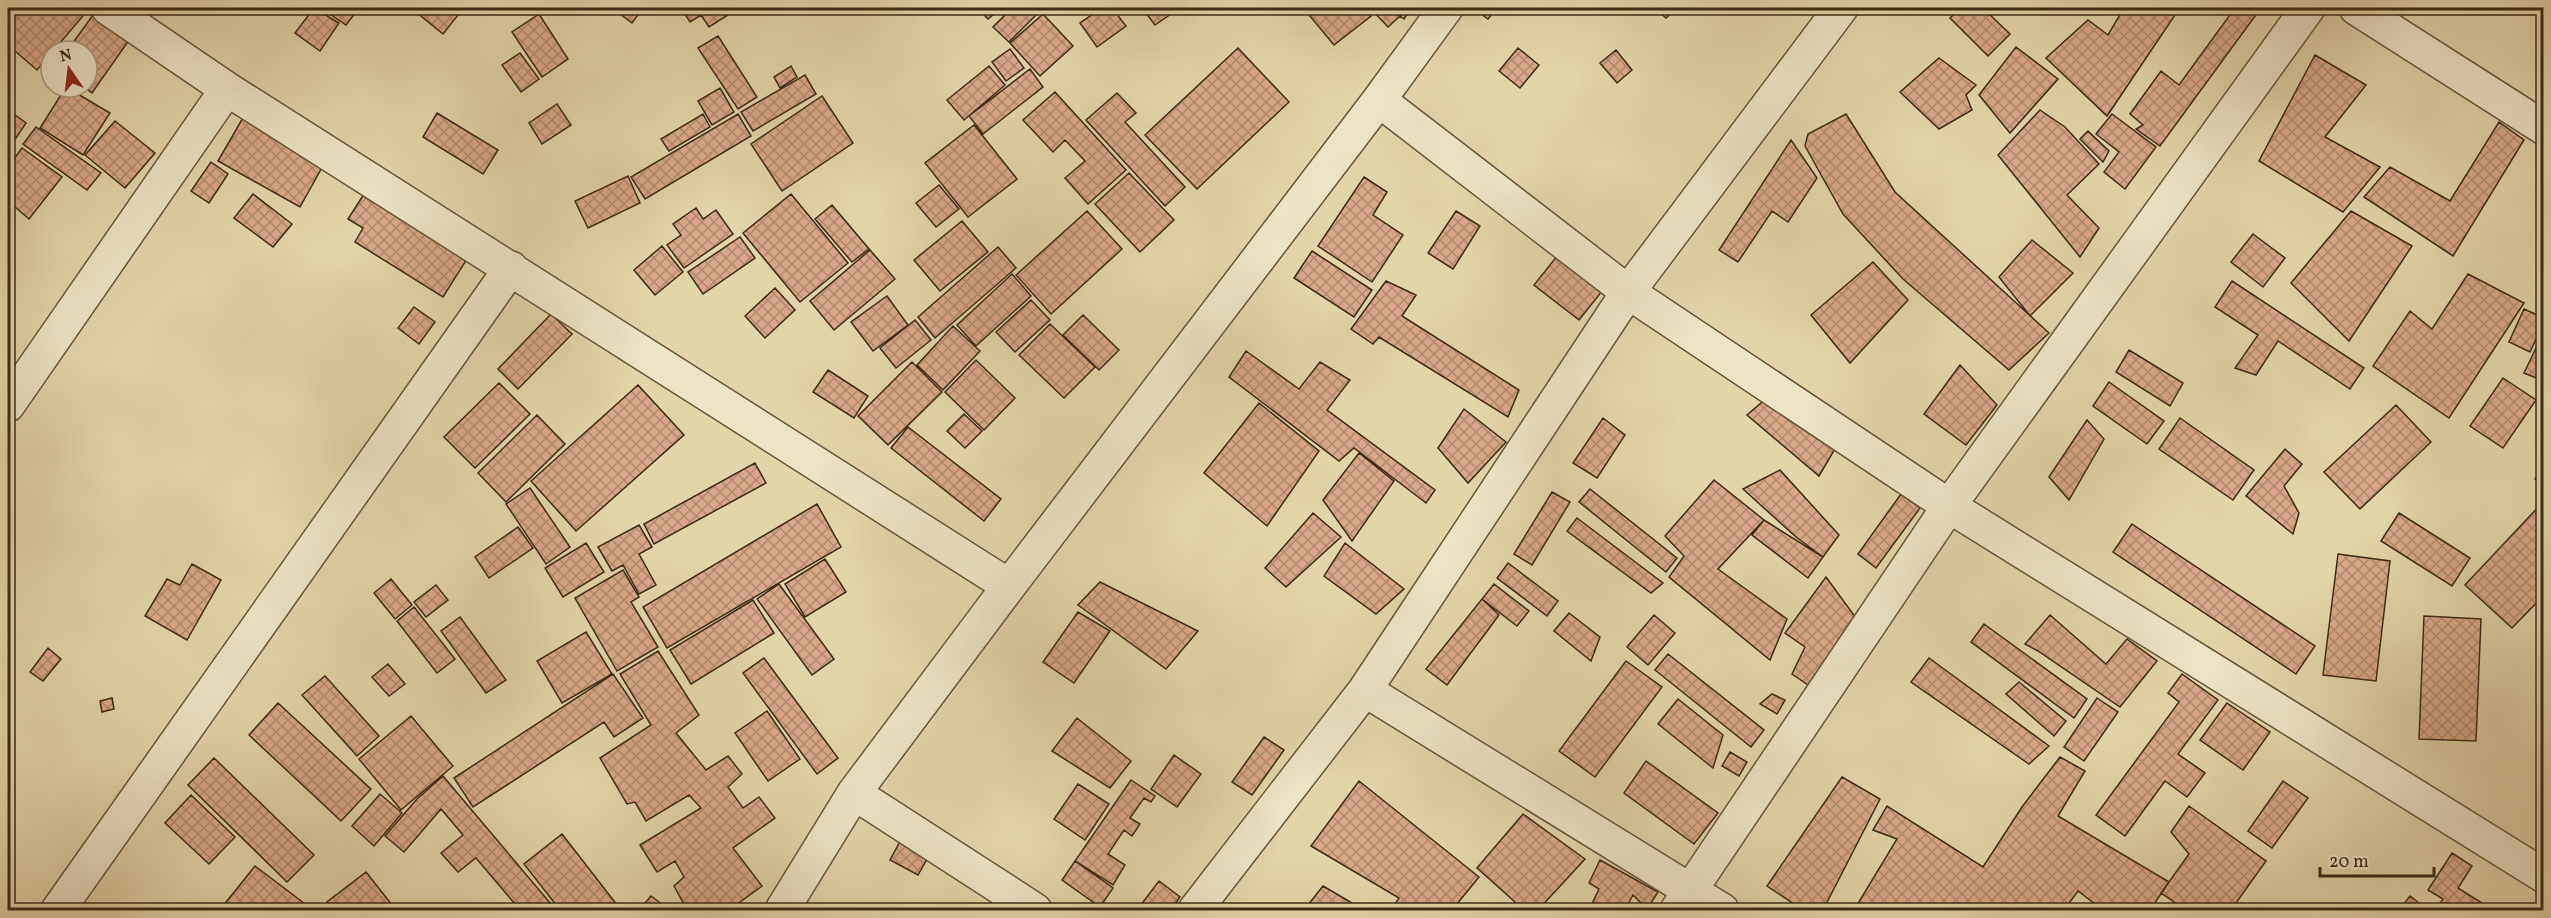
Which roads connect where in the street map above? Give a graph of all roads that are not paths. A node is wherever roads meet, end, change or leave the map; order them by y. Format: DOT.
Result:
graph roads {
  1 [pos="108,8"];
  2 [pos="1446,8"];
  3 [pos="1841,8"];
  4 [pos="2308,8"];
  5 [pos="2356,8"];
  6 [pos="228,89"];
  7 [pos="1379,100"];
  8 [pos="2544,128"];
  9 [pos="511,268"];
  10 [pos="1628,292"];
  11 [pos="8,405"];
  12 [pos="1949,506"];
  13 [pos="1009,586"];
  14 [pos="1365,690"];
  15 [pos="854,793"];
  16 [pos="2544,876"];
  17 [pos="1684,900"];
  18 [pos="58,910"];
  19 [pos="782,910"];
  20 [pos="1035,910"];
  21 [pos="1195,910"];
  22 [pos="1722,910"];
  1 -- 6 [label="street"];
  2 -- 7 [label="street"];
  3 -- 10 [label="street"];
  4 -- 12 [label="street"];
  5 -- 8 [label="street"];
  6 -- 9 [label="street"];
  6 -- 11 [label="street"];
  7 -- 10 [label="street"];
  7 -- 13 [label="street"];
  9 -- 13 [label="street"];
  9 -- 18 [label="street"];
  10 -- 12 [label="street"];
  10 -- 14 [label="street"];
  12 -- 16 [label="street"];
  12 -- 17 [label="street"];
  13 -- 15 [label="street"];
  14 -- 17 [label="street"];
  14 -- 21 [label="street"];
  15 -- 19 [label="street"];
  15 -- 20 [label="street"];
  17 -- 22 [label="street"];
}
